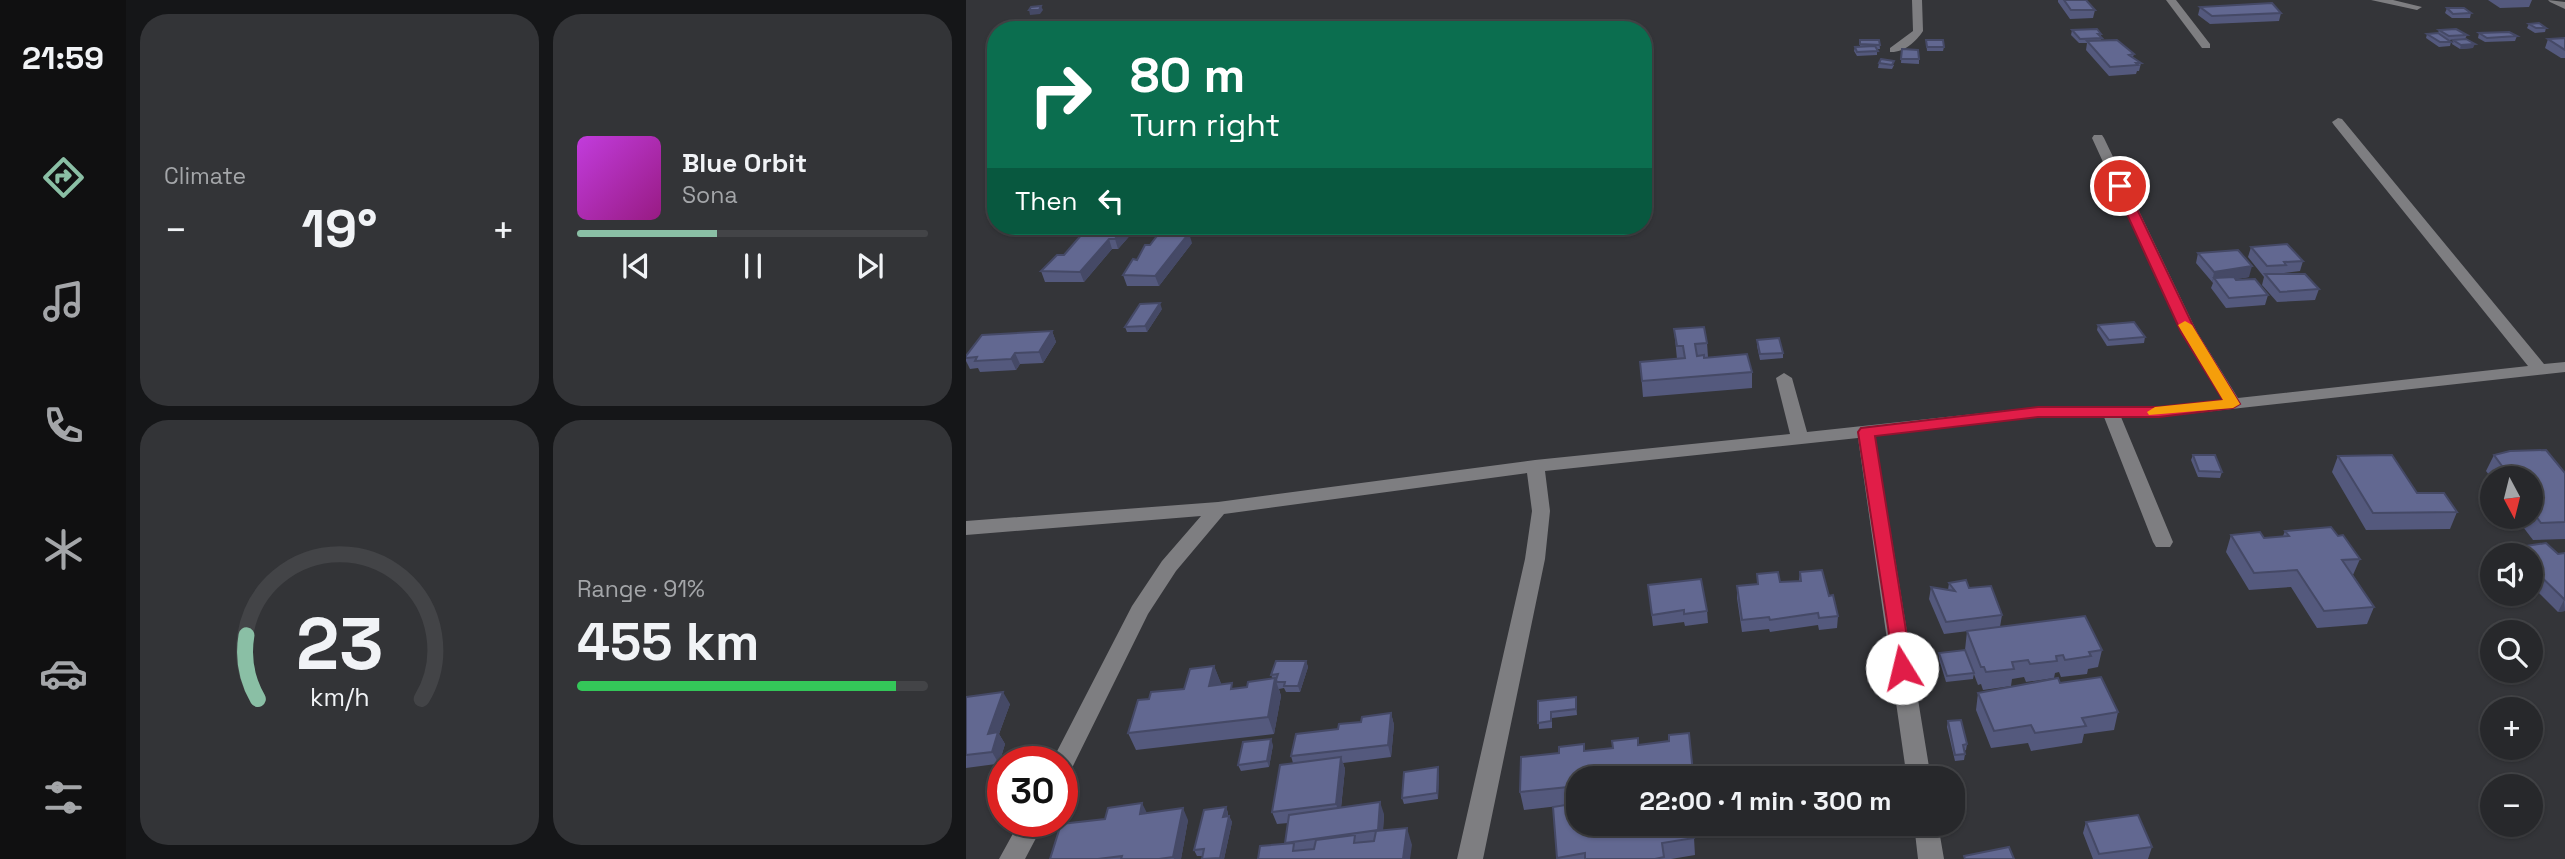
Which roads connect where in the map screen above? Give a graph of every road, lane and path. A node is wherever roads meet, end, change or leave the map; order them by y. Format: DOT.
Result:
graph roads {
  1 [pos="1917,0"];
  2 [pos="2171,0"];
  3 [pos="2376,0"];
  4 [pos="2553,0"];
  5 [pos="2565,6"];
  6 [pos="2417,7"];
  7 [pos="2206,46"];
  8 [pos="1894,50"];
  9 [pos="2338,122"];
  10 [pos="2098,138"];
  11 [pos="2565,366"];
  12 [pos="2539,369"];
  13 [pos="1784,378"];
  14 [pos="2233,404"];
  15 [pos="2112,413"];
  16 [pos="1866,432"];
  17 [pos="1800,439"];
  18 [pos="1535,466"];
  19 [pos="1218,508"];
  20 [pos="966,528"];
  21 [pos="2163,542"];
  22 [pos="1072,746"];
  23 [pos="1917,766"];
  24 [pos="1928,836"];
  25 [pos="1024,837"];
  26 [pos="1012,859"];
  27 [pos="1470,859"];
  28 [pos="1931,859"];
  1 -- 8 [label="street"];
  2 -- 7 [label="street"];
  3 -- 6 [label="street"];
  4 -- 5 [label="street"];
  9 -- 12 [label="street"];
  10 -- 14 [label="street"];
  11 -- 12 [label="street"];
  12 -- 14 [label="street"];
  13 -- 17 [label="street"];
  14 -- 15 [label="street"];
  15 -- 16 [label="street"];
  15 -- 21 [label="street"];
  16 -- 17 [label="street"];
  16 -- 23 [label="street"];
  17 -- 18 [label="street"];
  18 -- 19 [label="street"];
  18 -- 27 [label="street"];
  19 -- 20 [label="street"];
  19 -- 22 [label="street"];
  24 -- 28 [label="street"];
  25 -- 26 [label="street"];
}
